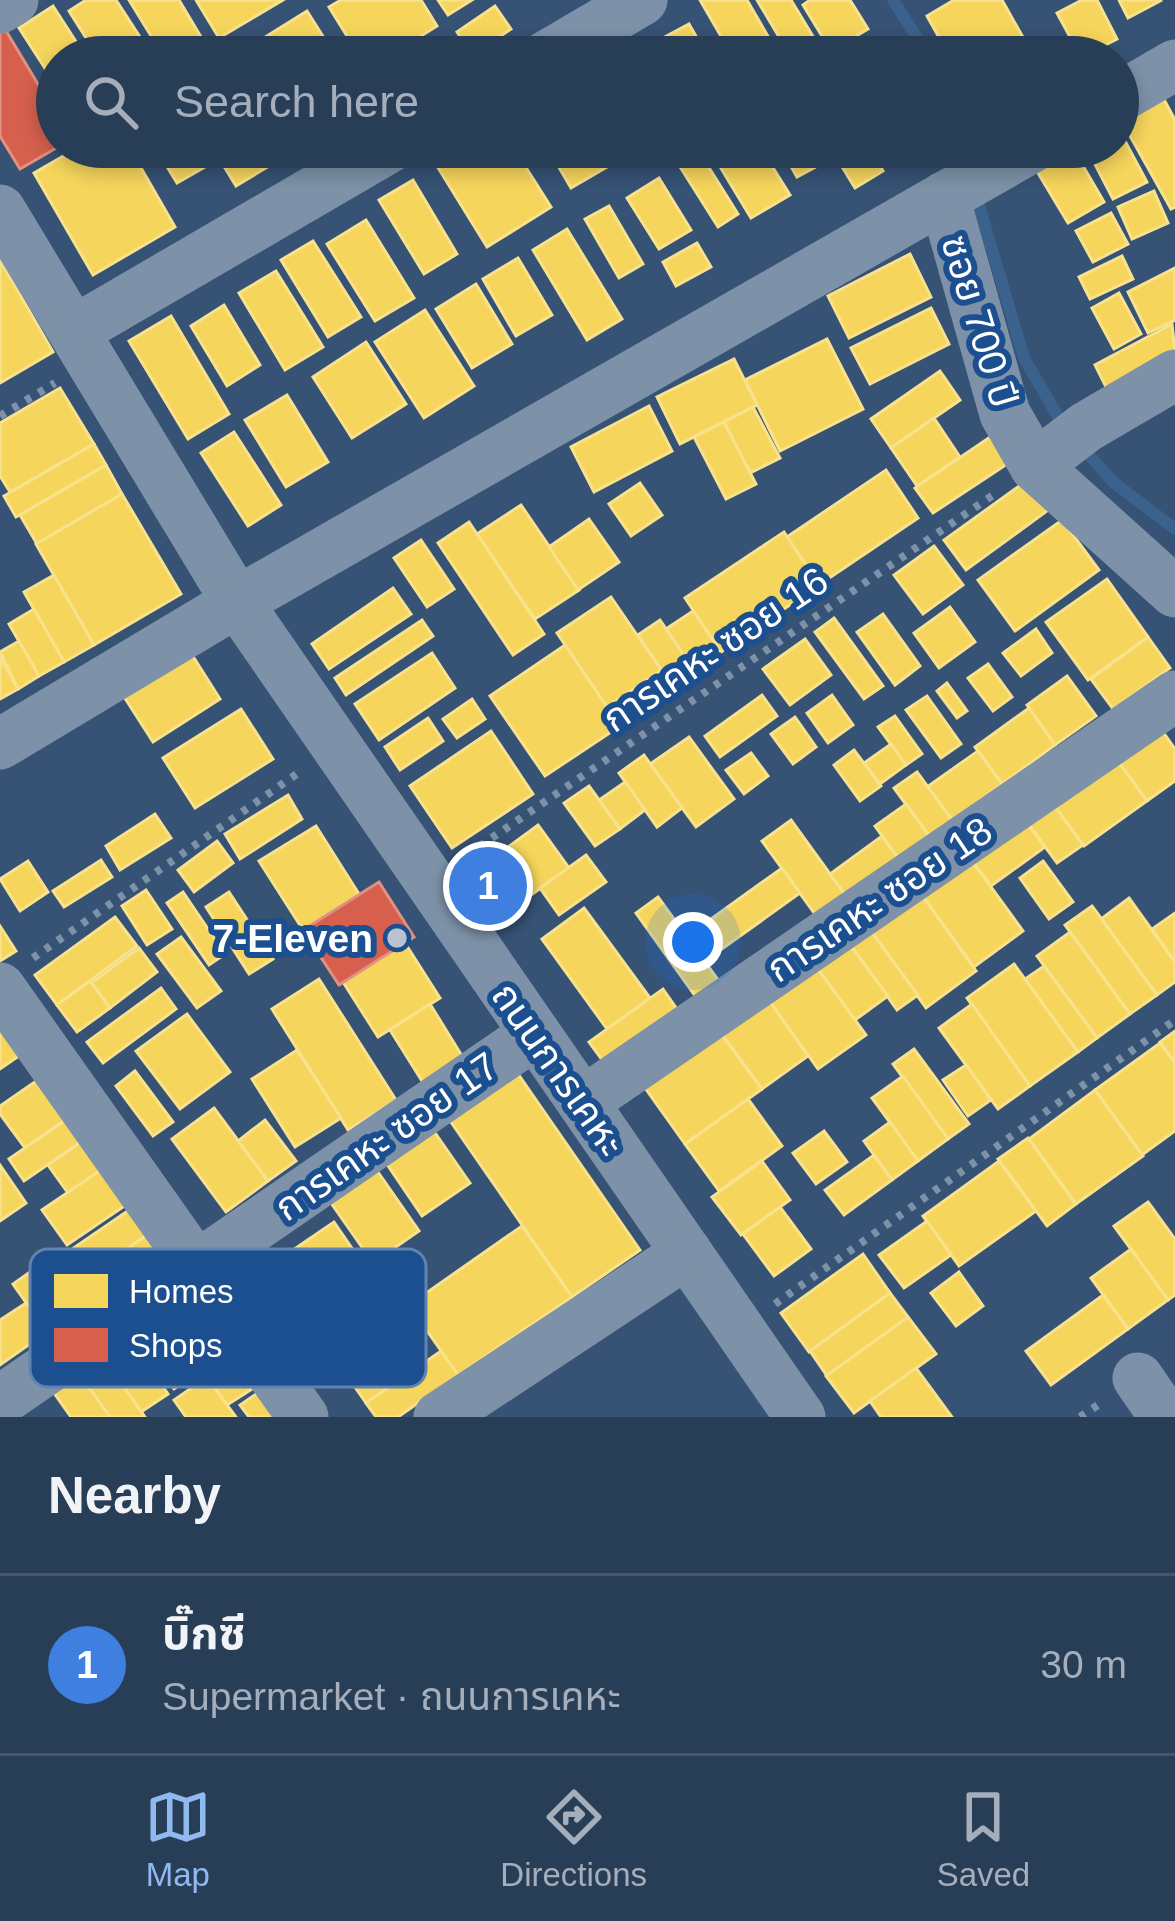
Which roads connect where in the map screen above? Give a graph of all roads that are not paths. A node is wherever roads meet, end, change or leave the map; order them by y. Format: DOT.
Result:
graph roads {
  1 [pos="14,0"];
  2 [pos="642,0"];
  3 [pos="0,8"];
  4 [pos="580,36"];
  5 [pos="1175,65"];
  6 [pos="1139,86"];
  7 [pos="358,168"];
  8 [pos="995,168"];
  9 [pos="963,186"];
  10 [pos="0,210"];
  11 [pos="83,347"];
  12 [pos="1175,375"];
  13 [pos="1035,466"];
  14 [pos="1175,592"];
  15 [pos="237,602"];
  16 [pos="1175,696"];
  17 [pos="0,745"];
  18 [pos="9,978"];
  19 [pos="535,1034"];
  20 [pos="583,1102"];
  21 [pos="185,1249"];
  22 [pos="223,1249"];
  23 [pos="687,1253"];
  24 [pos="30,1381"];
  25 [pos="282,1387"];
  26 [pos="0,1401"];
  27 [pos="303,1417"];
  28 [pos="440,1417"];
  29 [pos="800,1417"];
  1 -- 3 [label="street"];
  2 -- 4 [label="street"];
  5 -- 6 [label="street"];
  7 -- 11 [label="street"];
  8 -- 9 [label="street"];
  9 -- 13 [label="street, ซอย 700 ปี"];
  9 -- 15 [label="street"];
  10 -- 11 [label="street, ถนนการเคหะ"];
  11 -- 15 [label="street, ถนนการเคหะ"];
  12 -- 13 [label="street"];
  13 -- 14 [label="street, ซอย 700 ปี"];
  15 -- 17 [label="street"];
  15 -- 19 [label="street, ถนนการเคหะ"];
  16 -- 20 [label="street, การเคหะ ซอย 18"];
  18 -- 21 [label="street"];
  19 -- 20 [label="street, ถนนการเคหะ"];
  19 -- 22 [label="street, การเคหะ ซอย 17"];
  20 -- 23 [label="street, ถนนการเคหะ"];
  23 -- 28 [label="street"];
  23 -- 29 [label="street, ถนนการเคหะ"];
  24 -- 26 [label="street, การเคหะ ซอย 17"];
  25 -- 27 [label="street"];
}
